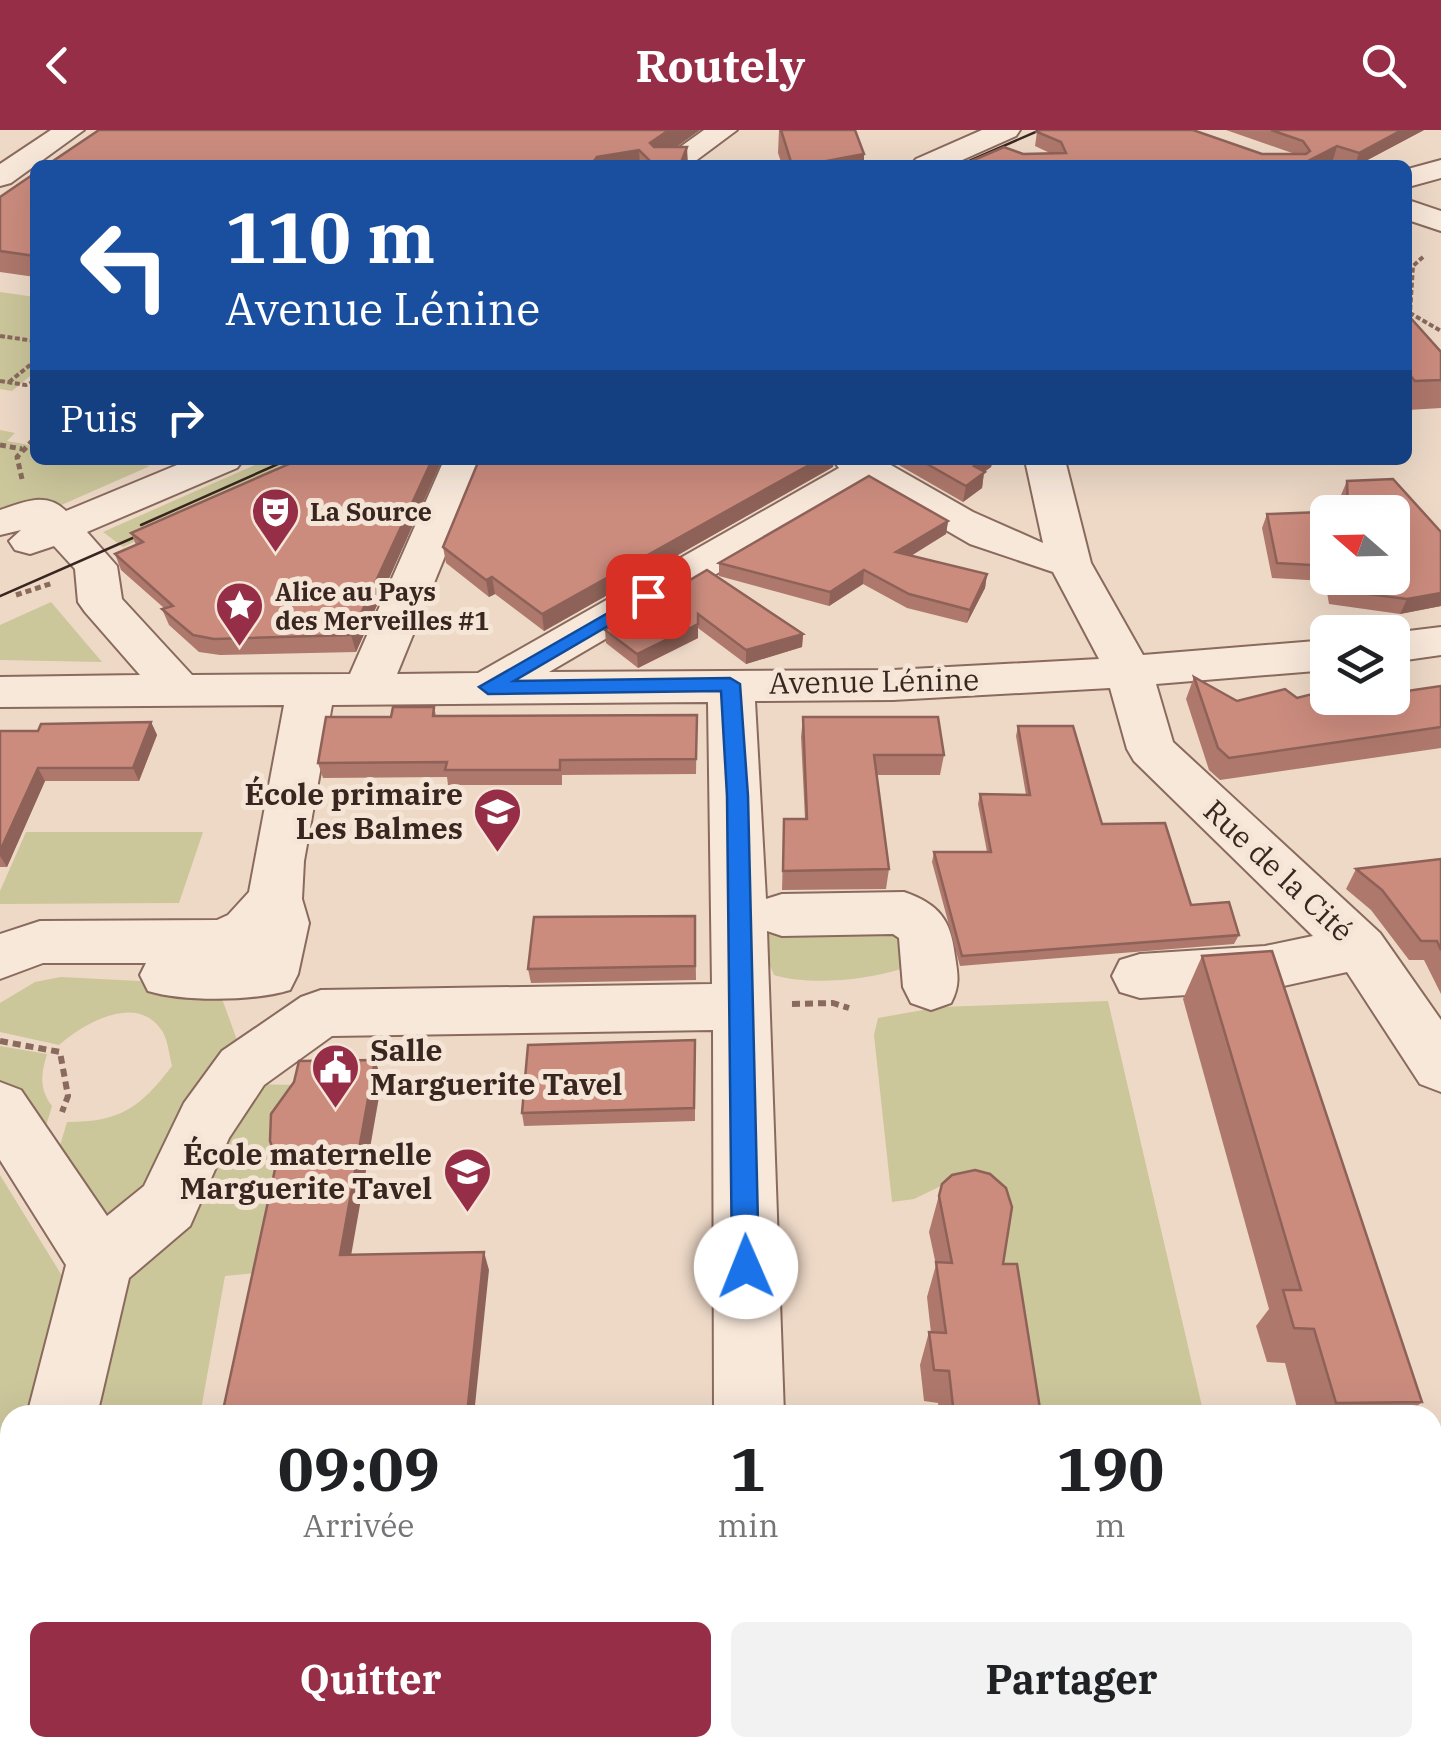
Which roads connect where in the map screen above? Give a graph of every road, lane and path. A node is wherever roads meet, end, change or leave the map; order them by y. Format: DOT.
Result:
graph roads {
  1 [pos="70,130"];
  2 [pos="723,130"];
  3 [pos="1001,141"];
  4 [pos="678,160"];
  5 [pos="942,160"];
  6 [pos="1441,169"];
  7 [pos="11,172"];
  8 [pos="1412,177"];
  9 [pos="1412,211"];
  10 [pos="1441,222"];
  11 [pos="1423,256"];
  12 [pos="1412,282"];
  13 [pos="1412,315"];
  14 [pos="1441,330"];
  15 [pos="0,336"];
  16 [pos="30,340"];
  17 [pos="30,362"];
  18 [pos="0,382"];
  19 [pos="8,383"];
  20 [pos="30,383"];
  21 [pos="0,445"];
  22 [pos="24,450"];
  23 [pos="210,465"];
  24 [pos="462,465"];
  25 [pos="859,465"];
  26 [pos="863,465"];
  27 [pos="1046,465"];
  28 [pos="0,523"];
  29 [pos="60,529"];
  30 [pos="0,554"];
  31 [pos="1070,563"];
  32 [pos="1441,641"];
  33 [pos="1410,645"];
  34 [pos="1310,657"];
  35 [pos="1129,672"];
  36 [pos="730,684"];
  37 [pos="488,687"];
  38 [pos="180,690"];
  39 [pos="311,690"];
  40 [pos="367,690"];
  41 [pos="0,692"];
  42 [pos="275,899"];
  43 [pos="782,914"];
  44 [pos="1360,948"];
  45 [pos="0,958"];
  46 [pos="270,974"];
  47 [pos="1140,976"];
  48 [pos="931,987"];
  49 [pos="0,994"];
  50 [pos="741,1007"];
  51 [pos="321,1013"];
  52 [pos="1441,1066"];
  53 [pos="0,1108"];
  54 [pos="100,1261"];
  55 [pos="64,1405"];
  56 [pos="749,1405"];
  1 -- 7 [label="street"];
  2 -- 4 [label="street"];
  3 -- 5 [label="street"];
  6 -- 8 [label="street"];
  9 -- 10 [label="street"];
  11 -- 12 [label="path"];
  13 -- 14 [label="path"];
  15 -- 16 [label="path"];
  17 -- 19 [label="path"];
  18 -- 19 [label="path"];
  19 -- 20 [label="path"];
  21 -- 22 [label="path"];
  23 -- 29 [label="street"];
  24 -- 40 [label="street"];
  25 -- 37 [label="street"];
  26 -- 31 [label="street"];
  27 -- 31 [label="street, Rue de la Cité"];
  28 -- 29 [label="street"];
  29 -- 30 [label="street"];
  29 -- 38 [label="street"];
  31 -- 35 [label="street, Rue de la Cité"];
  32 -- 33 [label="street"];
  34 -- 35 [label="street, Avenue Lénine"];
  35 -- 36 [label="street, Avenue Lénine"];
  35 -- 44 [label="street, Rue de la Cité"];
  36 -- 37 [label="street, Avenue Lénine"];
  36 -- 50 [label="street"];
  37 -- 40 [label="street, Avenue Lénine"];
  38 -- 39 [label="street, Avenue Lénine"];
  38 -- 41 [label="street, Avenue Lénine"];
  39 -- 40 [label="street, Avenue Lénine"];
  39 -- 42 [label="street"];
  42 -- 45 [label="street"];
  42 -- 46 [label="street"];
  43 -- 48 [label="street"];
  44 -- 47 [label="street"];
  44 -- 52 [label="street, Rue de la Cité"];
  46 -- 49 [label="street"];
  46 -- 51 [label="street"];
  50 -- 51 [label="street"];
  50 -- 56 [label="street"];
  51 -- 54 [label="street"];
  53 -- 54 [label="street"];
  54 -- 55 [label="street"];
}
